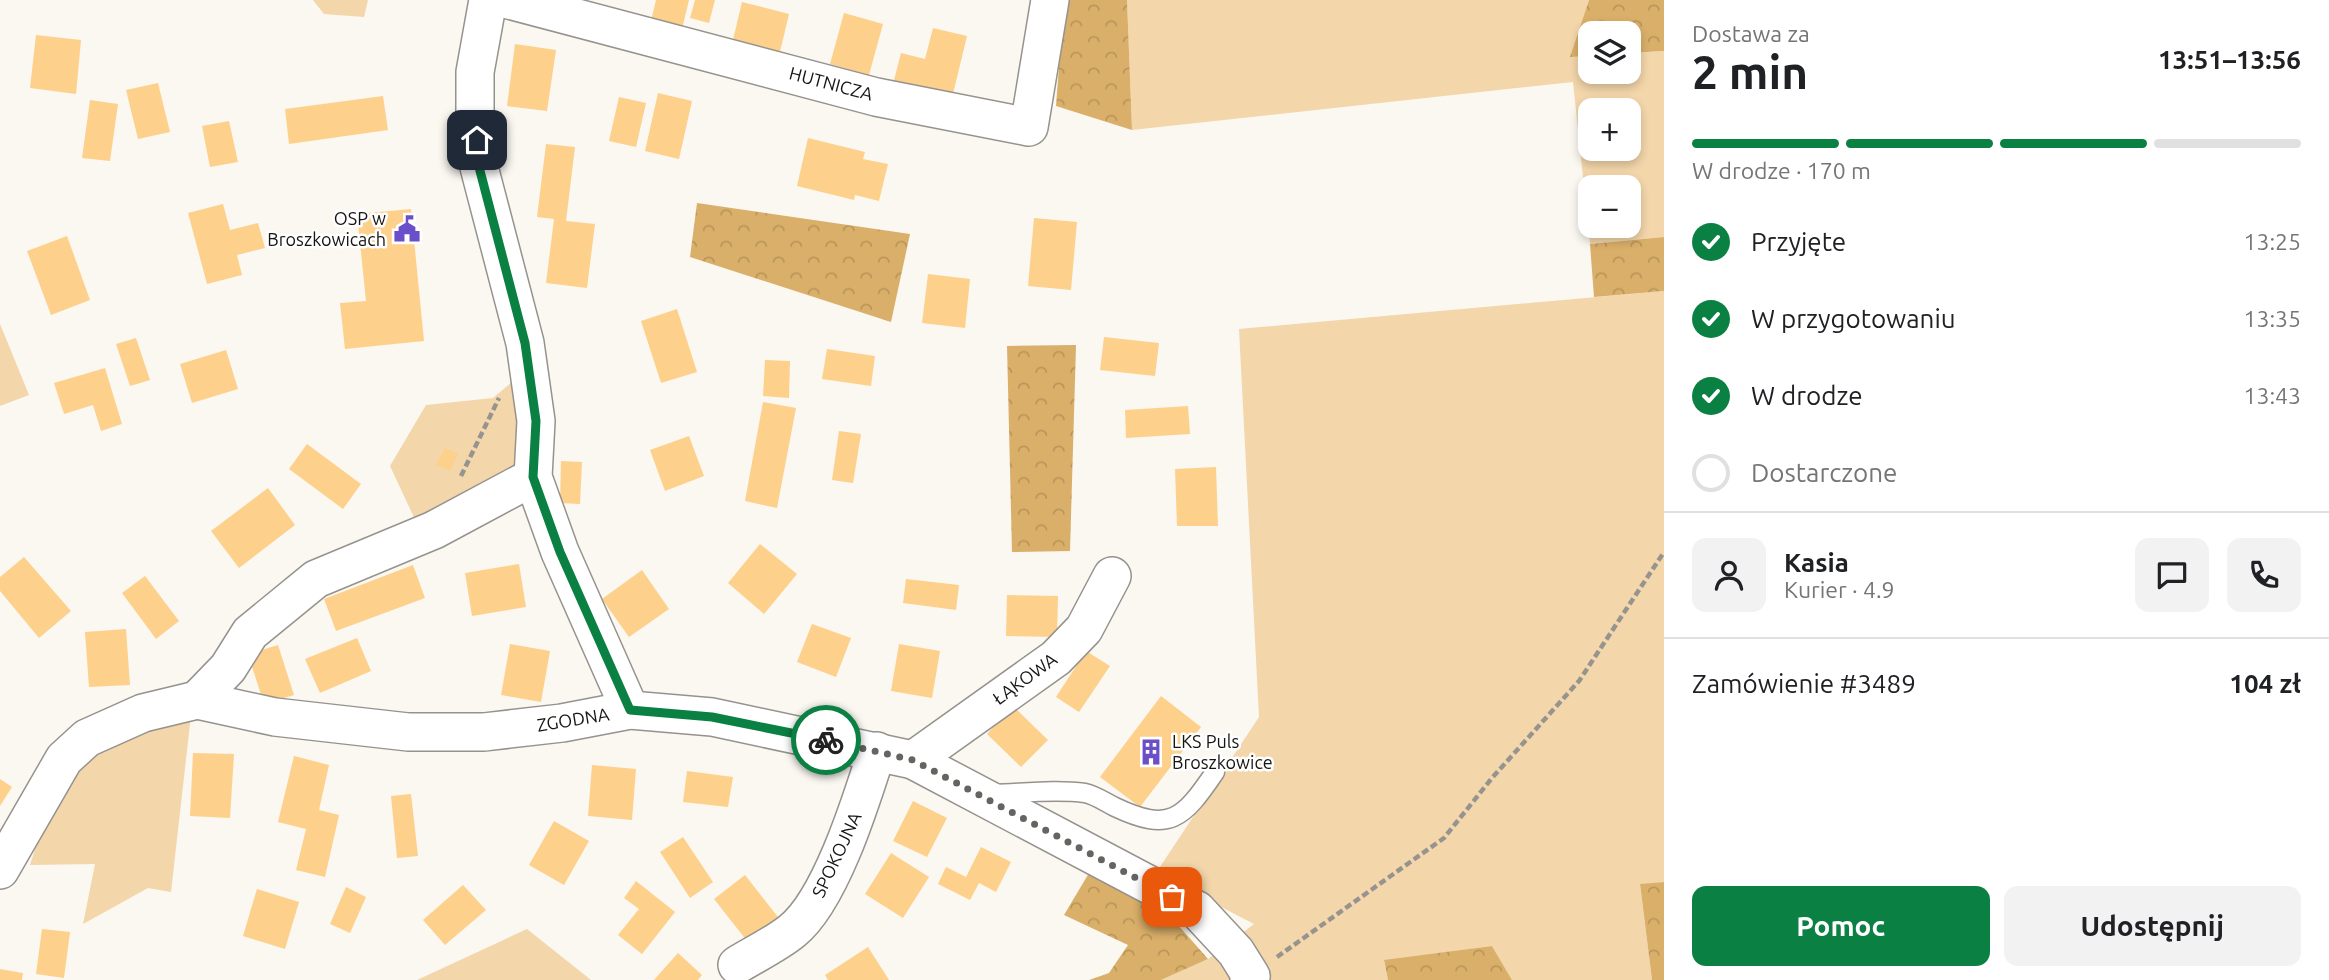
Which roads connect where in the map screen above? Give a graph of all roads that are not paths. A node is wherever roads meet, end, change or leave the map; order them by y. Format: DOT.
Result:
graph roads {
  1 [pos="488,0"];
  2 [pos="509,0"];
  3 [pos="1050,0"];
  4 [pos="533,477"];
  5 [pos="1112,576"];
  6 [pos="197,700"];
  7 [pos="630,710"];
  8 [pos="877,751"];
  9 [pos="913,760"];
  10 [pos="1215,772"];
  11 [pos="980,795"];
  12 [pos="0,870"];
  13 [pos="737,965"];
  14 [pos="1250,978"];
  1 -- 4 [label="street"];
  2 -- 3 [label="street, HUTNICZA"];
  4 -- 6 [label="street"];
  4 -- 7 [label="street"];
  5 -- 9 [label="street, ŁĄKOWA"];
  6 -- 7 [label="street, ZGODNA"];
  6 -- 12 [label="street, ZGODNA"];
  7 -- 8 [label="street, ZGODNA"];
  8 -- 9 [label="street, ZGODNA"];
  8 -- 13 [label="street, SPOKOJNA"];
  9 -- 11 [label="street, ZGODNA"];
  10 -- 11 [label="lane"];
  11 -- 14 [label="street, ZGODNA"];
}
